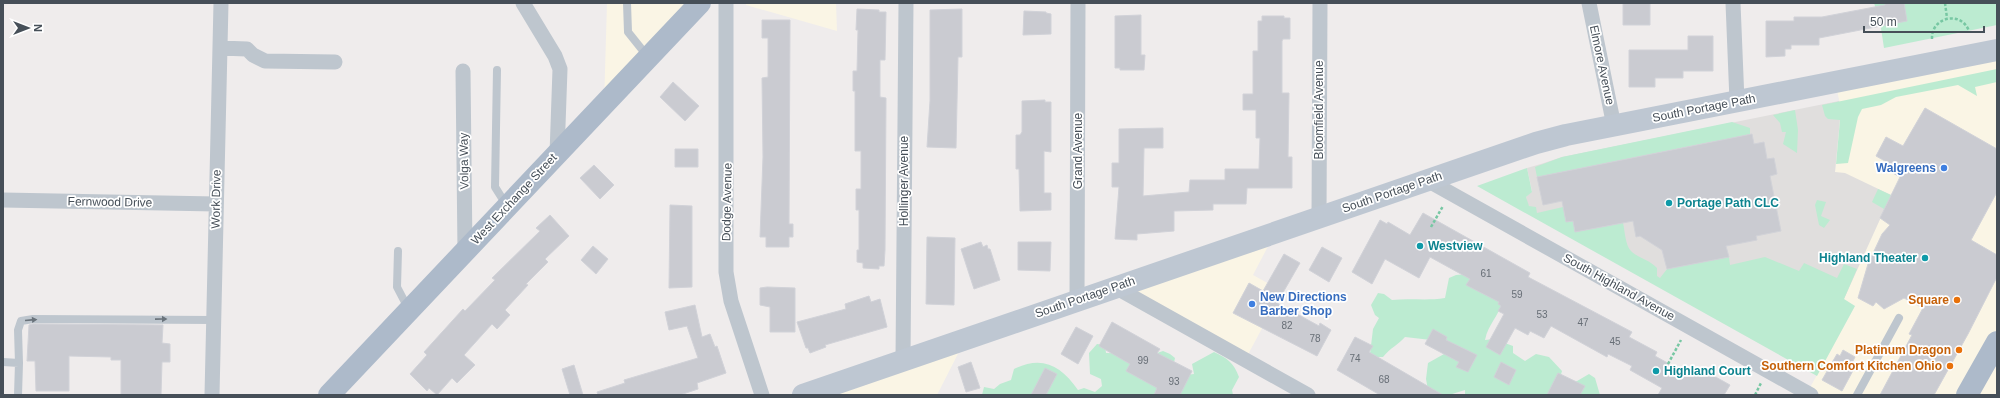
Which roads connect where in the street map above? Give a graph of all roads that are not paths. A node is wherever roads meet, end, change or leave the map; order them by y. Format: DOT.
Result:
graph roads {
  1 [pos="221,3"];
  2 [pos="523,3"];
  3 [pos="627,3"];
  4 [pos="700,3"];
  5 [pos="726,3"];
  6 [pos="906,3"];
  7 [pos="1078,3"];
  8 [pos="1320,3"];
  9 [pos="1589,3"];
  10 [pos="1733,3"];
  11 [pos="220,48"];
  12 [pos="1997,50"];
  13 [pos="649,57"];
  14 [pos="335,62"];
  15 [pos="497,70"];
  16 [pos="463,71"];
  17 [pos="1737,101"];
  18 [pos="1614,126"];
  19 [pos="557,154"];
  20 [pos="1427,180"];
  21 [pos="3,200"];
  22 [pos="216,204"];
  23 [pos="508,206"];
  24 [pos="1319,217"];
  25 [pos="398,251"];
  26 [pos="465,252"];
  27 [pos="1115,287"];
  28 [pos="1077,300"];
  29 [pos="409,311"];
  30 [pos="1899,318"];
  31 [pos="214,320"];
  32 [pos="1997,342"];
  33 [pos="903,360"];
  34 [pos="3,362"];
  35 [pos="19,363"];
  36 [pos="18,395"];
  37 [pos="212,395"];
  38 [pos="329,395"];
  39 [pos="762,395"];
  40 [pos="803,395"];
  41 [pos="1308,395"];
  42 [pos="1812,395"];
  43 [pos="1857,395"];
  44 [pos="1967,395"];
  1 -- 11 [label="street, Work Drive"];
  2 -- 19 [label="street"];
  3 -- 13 [label="lane"];
  4 -- 13 [label="main road, West Exchange Street"];
  5 -- 39 [label="street, Dodge Avenue"];
  6 -- 33 [label="street, Hollinger Avenue"];
  7 -- 28 [label="street, Grand Avenue"];
  8 -- 24 [label="street, Bloomfield Avenue"];
  9 -- 18 [label="street, Elmore Avenue"];
  10 -- 17 [label="street"];
  11 -- 14 [label="street"];
  11 -- 22 [label="street, Work Drive"];
  12 -- 17 [label="main road, South Portage Path"];
  13 -- 19 [label="main road, West Exchange Street"];
  15 -- 23 [label="lane"];
  16 -- 26 [label="street, Volga Way"];
  17 -- 18 [label="main road, South Portage Path"];
  18 -- 20 [label="main road, South Portage Path"];
  19 -- 23 [label="main road, West Exchange Street"];
  20 -- 24 [label="main road, South Portage Path"];
  20 -- 42 [label="street, South Highland Avenue"];
  21 -- 22 [label="street, Fernwood Drive"];
  22 -- 31 [label="street, Work Drive"];
  23 -- 26 [label="main road, West Exchange Street"];
  24 -- 27 [label="main road, South Portage Path"];
  25 -- 29 [label="lane"];
  26 -- 29 [label="main road, West Exchange Street"];
  27 -- 28 [label="main road, South Portage Path"];
  27 -- 41 [label="street"];
  28 -- 33 [label="main road, South Portage Path"];
  29 -- 38 [label="main road, West Exchange Street"];
  30 -- 43 [label="lane"];
  35 -- 31 [label="lane, one-way"];
  31 -- 37 [label="street, Work Drive"];
  32 -- 44 [label="main road"];
  33 -- 40 [label="main road, South Portage Path"];
  34 -- 35 [label="lane"];
  35 -- 36 [label="lane"];
}
